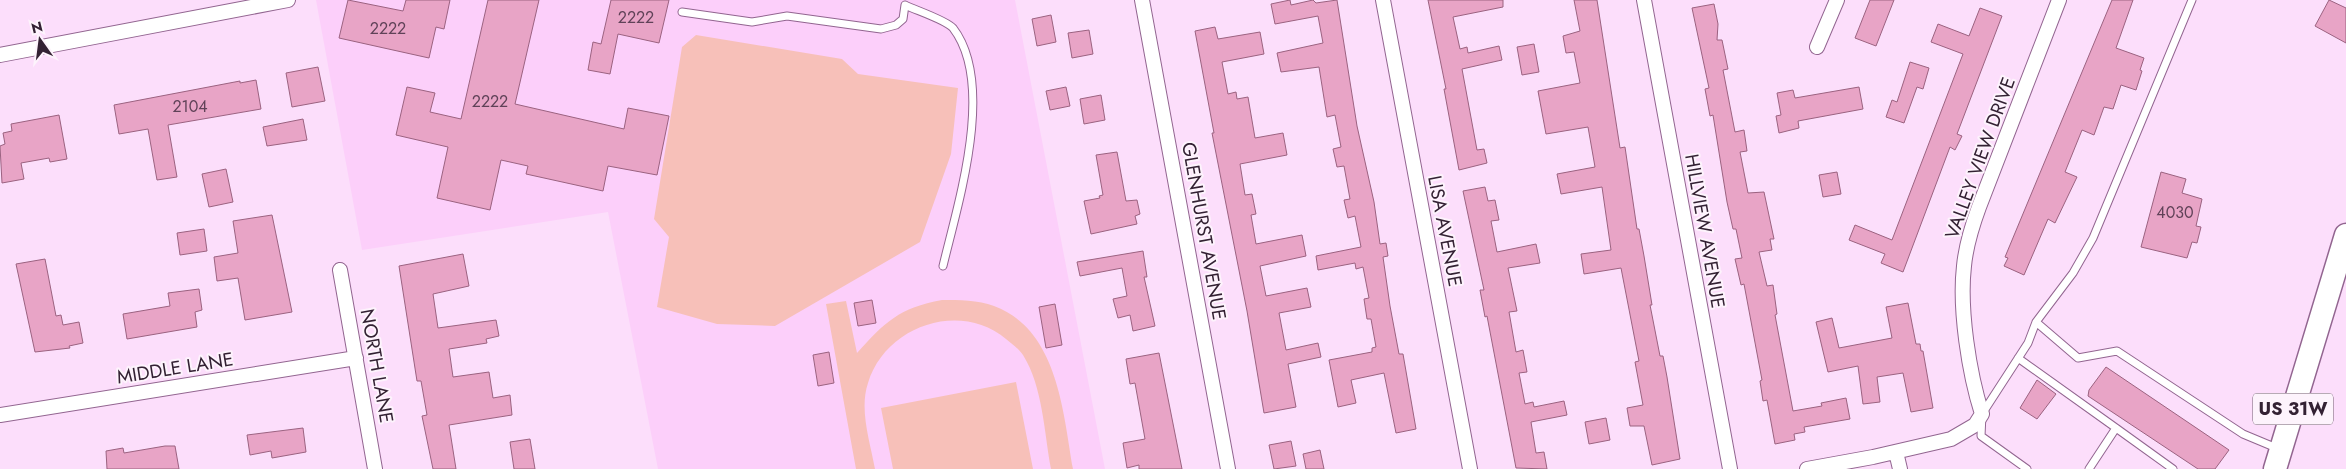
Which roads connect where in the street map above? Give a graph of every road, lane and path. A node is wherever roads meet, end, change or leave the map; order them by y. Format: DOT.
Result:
graph roads {
  1 [pos="288,0"];
  2 [pos="1142,0"];
  3 [pos="1383,0"];
  4 [pos="1644,0"];
  5 [pos="1837,0"];
  6 [pos="2060,0"];
  7 [pos="2192,0"];
  8 [pos="905,2"];
  9 [pos="682,12"];
  10 [pos="1817,47"];
  11 [pos="0,55"];
  12 [pos="2346,235"];
  13 [pos="943,266"];
  14 [pos="340,270"];
  15 [pos="2036,322"];
  16 [pos="356,358"];
  17 [pos="2018,358"];
  18 [pos="1982,414"];
  19 [pos="0,416"];
  20 [pos="2116,428"];
  21 [pos="1896,452"];
  22 [pos="2278,459"];
  23 [pos="375,469"];
  24 [pos="1228,469"];
  25 [pos="1470,469"];
  26 [pos="1730,469"];
  27 [pos="1807,469"];
  28 [pos="1900,469"];
  29 [pos="2027,469"];
  30 [pos="2089,469"];
  31 [pos="2173,469"];
  1 -- 11 [label="street"];
  2 -- 24 [label="street, GLENHURST AVENUE"];
  3 -- 25 [label="street, LISA AVENUE"];
  4 -- 26 [label="street, HILLVIEW AVENUE"];
  5 -- 10 [label="street"];
  6 -- 18 [label="street, VALLEY VIEW DRIVE"];
  7 -- 15 [label="lane"];
  8 -- 9 [label="lane"];
  8 -- 13 [label="lane"];
  12 -- 22 [label="main road, US 31W"];
  14 -- 16 [label="street, NORTH LANE"];
  15 -- 17 [label="lane"];
  15 -- 22 [label="lane"];
  16 -- 19 [label="street, MIDDLE LANE"];
  16 -- 23 [label="street, NORTH LANE"];
  17 -- 18 [label="lane"];
  17 -- 20 [label="lane"];
  18 -- 21 [label="street"];
  18 -- 29 [label="lane"];
  20 -- 30 [label="lane"];
  20 -- 31 [label="lane"];
  21 -- 27 [label="street"];
  21 -- 28 [label="street"];
}
